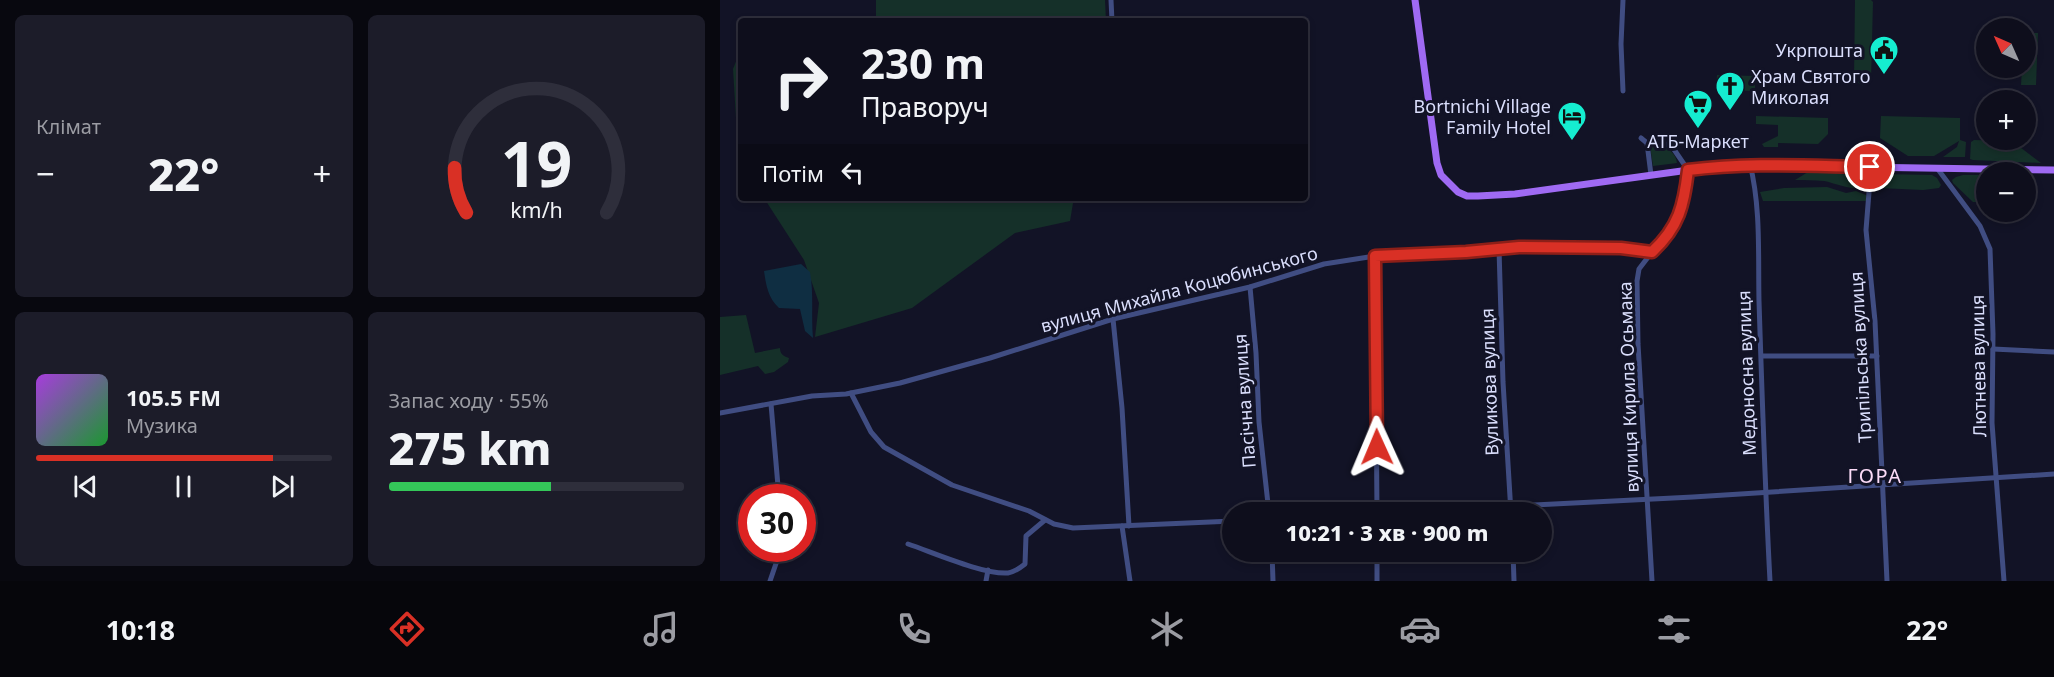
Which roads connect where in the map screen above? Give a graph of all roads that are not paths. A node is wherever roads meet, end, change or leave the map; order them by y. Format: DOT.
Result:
graph roads {
  1 [pos="1111,0"];
  2 [pos="1415,0"];
  3 [pos="1623,0"];
  4 [pos="1112,18"];
  5 [pos="1623,91"];
  6 [pos="1641,138"];
  7 [pos="1647,143"];
  8 [pos="1750,164"];
  9 [pos="1870,167"];
  10 [pos="1936,167"];
  11 [pos="1688,170"];
  12 [pos="2054,171"];
  13 [pos="1651,175"];
  14 [pos="1499,249"];
  15 [pos="1652,252"];
  16 [pos="1375,256"];
  17 [pos="1250,287"];
  18 [pos="1113,319"];
  19 [pos="1992,349"];
  20 [pos="2054,351"];
  21 [pos="1762,356"];
  22 [pos="1876,356"];
  23 [pos="851,393"];
  24 [pos="771,404"];
  25 [pos="720,413"];
  26 [pos="2054,474"];
  27 [pos="1995,478"];
  28 [pos="778,484"];
  29 [pos="1882,485"];
  30 [pos="1765,492"];
  31 [pos="1647,498"];
  32 [pos="1268,502"];
  33 [pos="1377,502"];
  34 [pos="1510,502"];
  35 [pos="1552,504"];
  36 [pos="1045,520"];
  37 [pos="1222,522"];
  38 [pos="1122,526"];
  39 [pos="1129,526"];
  40 [pos="908,544"];
  41 [pos="777,562"];
  42 [pos="1272,562"];
  43 [pos="1377,562"];
  44 [pos="1513,562"];
  45 [pos="988,570"];
  46 [pos="770,581"];
  47 [pos="986,581"];
  48 [pos="1130,581"];
  49 [pos="1273,581"];
  50 [pos="1377,581"];
  51 [pos="1514,581"];
  52 [pos="1652,581"];
  53 [pos="1770,581"];
  54 [pos="1887,581"];
  55 [pos="2004,581"];
  1 -- 4 [label="street"];
  2 -- 13 [label="main road"];
  3 -- 5 [label="street"];
  6 -- 7 [label="street"];
  7 -- 11 [label="street"];
  7 -- 13 [label="street"];
  8 -- 9 [label="main road"];
  8 -- 11 [label="main road"];
  8 -- 21 [label="street, Медоносна вулиця"];
  9 -- 10 [label="main road"];
  9 -- 22 [label="street, Трипільська вулиця"];
  10 -- 12 [label="main road"];
  10 -- 19 [label="street, Лютнева вулиця"];
  11 -- 13 [label="main road"];
  11 -- 15 [label="street, вулиця Кирила Осьмака"];
  14 -- 15 [label="street, вулиця Михайла Коцюбинського"];
  14 -- 16 [label="street, вулиця Михайла Коцюбинського"];
  14 -- 34 [label="street, Вуликова вулиця"];
  15 -- 31 [label="street, вулиця Кирила Осьмака"];
  16 -- 17 [label="street, вулиця Михайла Коцюбинського"];
  16 -- 33 [label="street"];
  17 -- 18 [label="street, вулиця Михайла Коцюбинського"];
  17 -- 32 [label="street, Пасічна вулиця"];
  18 -- 23 [label="street, вулиця Михайла Коцюбинського"];
  18 -- 39 [label="street"];
  19 -- 20 [label="street"];
  19 -- 27 [label="street, Лютнева вулиця"];
  21 -- 22 [label="street"];
  21 -- 30 [label="street, Медоносна вулиця"];
  22 -- 29 [label="street, Трипільська вулиця"];
  23 -- 24 [label="street, вулиця Михайла Коцюбинського"];
  23 -- 36 [label="street"];
  24 -- 25 [label="street, вулиця Михайла Коцюбинського"];
  24 -- 28 [label="street"];
  26 -- 27 [label="street"];
  27 -- 29 [label="street"];
  27 -- 55 [label="street, Лютнева вулиця"];
  29 -- 30 [label="street"];
  29 -- 54 [label="street, Трипільська вулиця"];
  30 -- 31 [label="street"];
  30 -- 53 [label="street, Медоносна вулиця"];
  31 -- 35 [label="street"];
  31 -- 52 [label="street, вулиця Кирила Осьмака"];
  36 -- 38 [label="street"];
  36 -- 45 [label="street"];
  37 -- 39 [label="street"];
  38 -- 39 [label="street"];
  38 -- 48 [label="street"];
  40 -- 45 [label="street"];
  41 -- 46 [label="street"];
  42 -- 49 [label="street"];
  43 -- 50 [label="street"];
  44 -- 51 [label="street"];
  45 -- 47 [label="street"];
}
